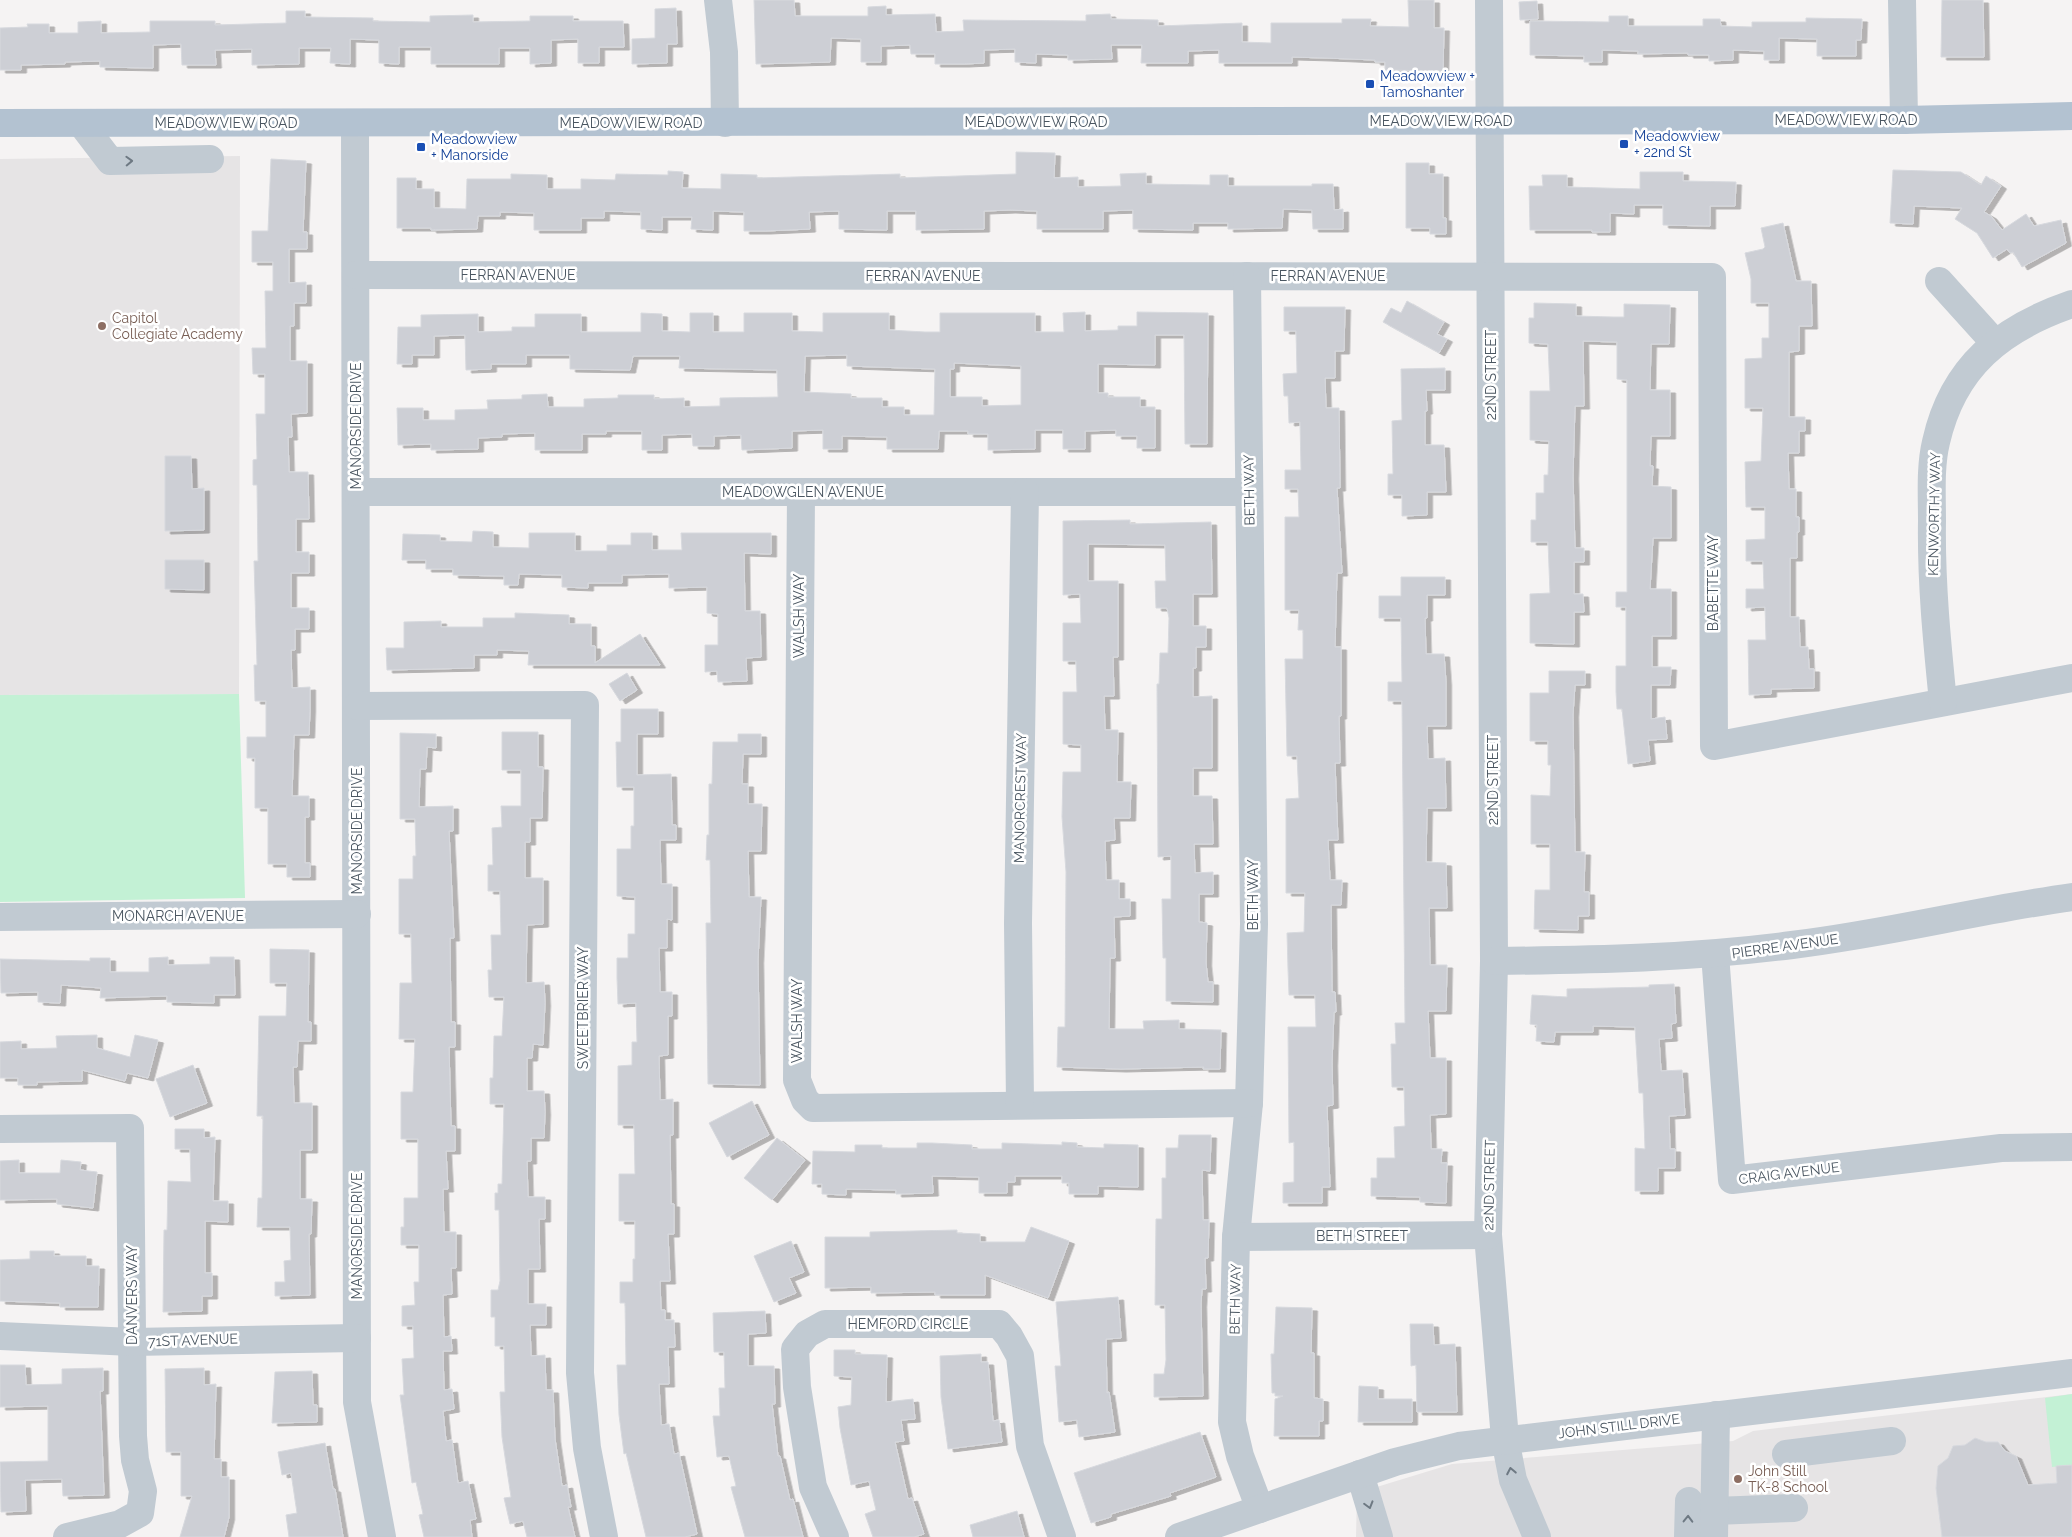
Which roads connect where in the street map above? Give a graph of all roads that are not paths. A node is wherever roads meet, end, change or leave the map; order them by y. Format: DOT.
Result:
graph roads {
  1 [pos="718,0"];
  2 [pos="1489,0"];
  3 [pos="1902,0"];
  4 [pos="2072,116"];
  5 [pos="1904,120"];
  6 [pos="1490,121"];
  7 [pos="0,123"];
  8 [pos="355,123"];
  9 [pos="725,123"];
  10 [pos="82,124"];
  11 [pos="210,159"];
  12 [pos="356,275"];
  13 [pos="1247,276"];
  14 [pos="1491,276"];
  15 [pos="1939,281"];
  16 [pos="2072,304"];
  17 [pos="1995,343"];
  18 [pos="356,492"];
  19 [pos="800,492"];
  20 [pos="1025,492"];
  21 [pos="1249,492"];
  22 [pos="2072,678"];
  23 [pos="1943,702"];
  24 [pos="357,706"];
  25 [pos="2072,897"];
  26 [pos="357,914"];
  27 [pos="0,917"];
  28 [pos="1715,954"];
  29 [pos="1494,961"];
  30 [pos="1249,1103"];
  31 [pos="1020,1104"];
  32 [pos="0,1129"];
  33 [pos="2072,1147"];
  34 [pos="1488,1235"];
  35 [pos="1236,1236"];
  36 [pos="0,1336"];
  37 [pos="357,1338"];
  38 [pos="132,1342"];
  39 [pos="2072,1373"];
  40 [pos="1716,1415"];
  41 [pos="1505,1439"];
  42 [pos="1892,1441"];
  43 [pos="1786,1454"];
  44 [pos="1360,1474"];
  45 [pos="1688,1501"];
  46 [pos="1794,1508"];
  47 [pos="1260,1509"];
  48 [pos="1714,1524"];
  49 [pos="67,1537"];
  50 [pos="382,1537"];
  51 [pos="604,1537"];
  52 [pos="835,1537"];
  53 [pos="1062,1537"];
  54 [pos="1179,1537"];
  55 [pos="1378,1537"];
  56 [pos="1536,1537"];
  57 [pos="1688,1537"];
  1 -- 9 [label="street"];
  2 -- 6 [label="street, 22ND STREET"];
  3 -- 5 [label="street"];
  4 -- 5 [label="main road, MEADOWVIEW ROAD"];
  5 -- 6 [label="main road, MEADOWVIEW ROAD"];
  6 -- 9 [label="main road, MEADOWVIEW ROAD"];
  6 -- 14 [label="street, 22ND STREET"];
  7 -- 10 [label="main road, MEADOWVIEW ROAD"];
  8 -- 9 [label="main road, MEADOWVIEW ROAD"];
  8 -- 10 [label="main road, MEADOWVIEW ROAD"];
  8 -- 12 [label="street, MANORSIDE DRIVE"];
  10 -- 11 [label="street, one-way"];
  12 -- 13 [label="street, FERRAN AVENUE"];
  12 -- 18 [label="street, MANORSIDE DRIVE"];
  13 -- 14 [label="street, FERRAN AVENUE"];
  13 -- 21 [label="street, BETH WAY"];
  14 -- 23 [label="street, BABETTE WAY"];
  14 -- 29 [label="street, 22ND STREET"];
  15 -- 17 [label="street"];
  16 -- 17 [label="street, KENWORTHY WAY"];
  17 -- 23 [label="street, KENWORTHY WAY"];
  18 -- 19 [label="street, MEADOWGLEN AVENUE"];
  18 -- 24 [label="street, MANORSIDE DRIVE"];
  19 -- 20 [label="street, MEADOWGLEN AVENUE"];
  19 -- 31 [label="street, WALSH WAY"];
  20 -- 21 [label="street, MEADOWGLEN AVENUE"];
  20 -- 31 [label="street, MANORCREST WAY"];
  21 -- 30 [label="street, BETH WAY"];
  22 -- 23 [label="street, BABETTE WAY"];
  24 -- 26 [label="street, MANORSIDE DRIVE"];
  24 -- 51 [label="street, SWEETBRIER WAY"];
  25 -- 28 [label="street, PIERRE AVENUE"];
  26 -- 27 [label="street, MONARCH AVENUE"];
  26 -- 37 [label="street, MANORSIDE DRIVE"];
  28 -- 29 [label="street, PIERRE AVENUE"];
  28 -- 33 [label="street, CRAIG AVENUE"];
  29 -- 34 [label="street, 22ND STREET"];
  30 -- 31 [label="street, WALSH WAY"];
  30 -- 35 [label="street, BETH WAY"];
  32 -- 38 [label="street, DANVERS WAY"];
  34 -- 35 [label="street, BETH STREET"];
  34 -- 41 [label="street, 22ND STREET"];
  35 -- 47 [label="street, BETH WAY"];
  36 -- 38 [label="street, 71ST AVENUE"];
  37 -- 38 [label="street, 71ST AVENUE"];
  37 -- 50 [label="street, MANORSIDE DRIVE"];
  38 -- 49 [label="street, DANVERS WAY"];
  39 -- 40 [label="street, JOHN STILL DRIVE"];
  40 -- 41 [label="street, JOHN STILL DRIVE"];
  40 -- 48 [label="street"];
  41 -- 44 [label="street, JOHN STILL DRIVE"];
  56 -- 41 [label="street, 22ND STREET, one-way"];
  42 -- 43 [label="street"];
  44 -- 47 [label="street, JOHN STILL DRIVE"];
  44 -- 55 [label="street, one-way"];
  57 -- 45 [label="street, one-way"];
  46 -- 48 [label="street"];
  47 -- 54 [label="street, JOHN STILL DRIVE"];
  52 -- 53 [label="street, HEMFORD CIRCLE"];
}
